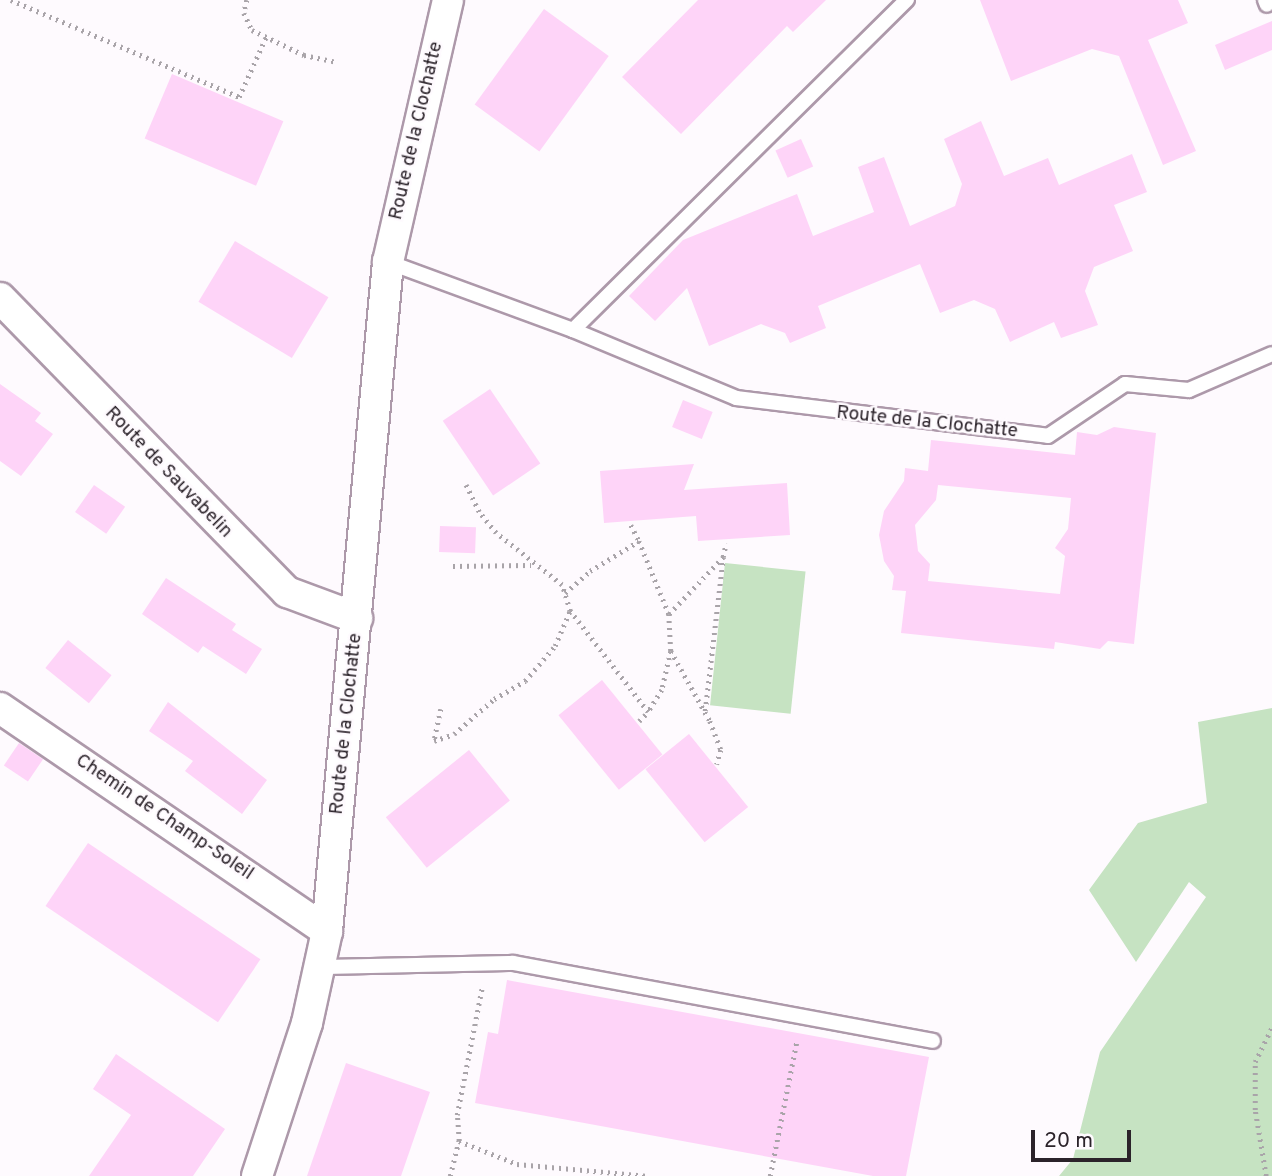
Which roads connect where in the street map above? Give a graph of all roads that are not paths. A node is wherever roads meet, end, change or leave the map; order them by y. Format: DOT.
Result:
graph roads {
  1 [pos="449,0"];
  2 [pos="906,0"];
  3 [pos="388,262"];
  4 [pos="0,298"];
  5 [pos="573,330"];
  6 [pos="1272,354"];
  7 [pos="357,618"];
  8 [pos="0,708"];
  9 [pos="327,931"];
  10 [pos="320,967"];
  11 [pos="933,1041"];
  12 [pos="257,1176"];
  1 -- 3 [label="street, Route de la Clochatte"];
  2 -- 5 [label="lane"];
  3 -- 5 [label="lane, Route de la Clochatte"];
  3 -- 7 [label="street, Route de la Clochatte"];
  4 -- 7 [label="street, Route de Sauvabelin"];
  5 -- 6 [label="lane, Route de la Clochatte"];
  7 -- 9 [label="street, Route de la Clochatte"];
  8 -- 9 [label="street, Chemin de Champ-Soleil"];
  9 -- 10 [label="street, Route de la Clochatte"];
  10 -- 11 [label="lane"];
  10 -- 12 [label="street, Route de la Clochatte"];
}
